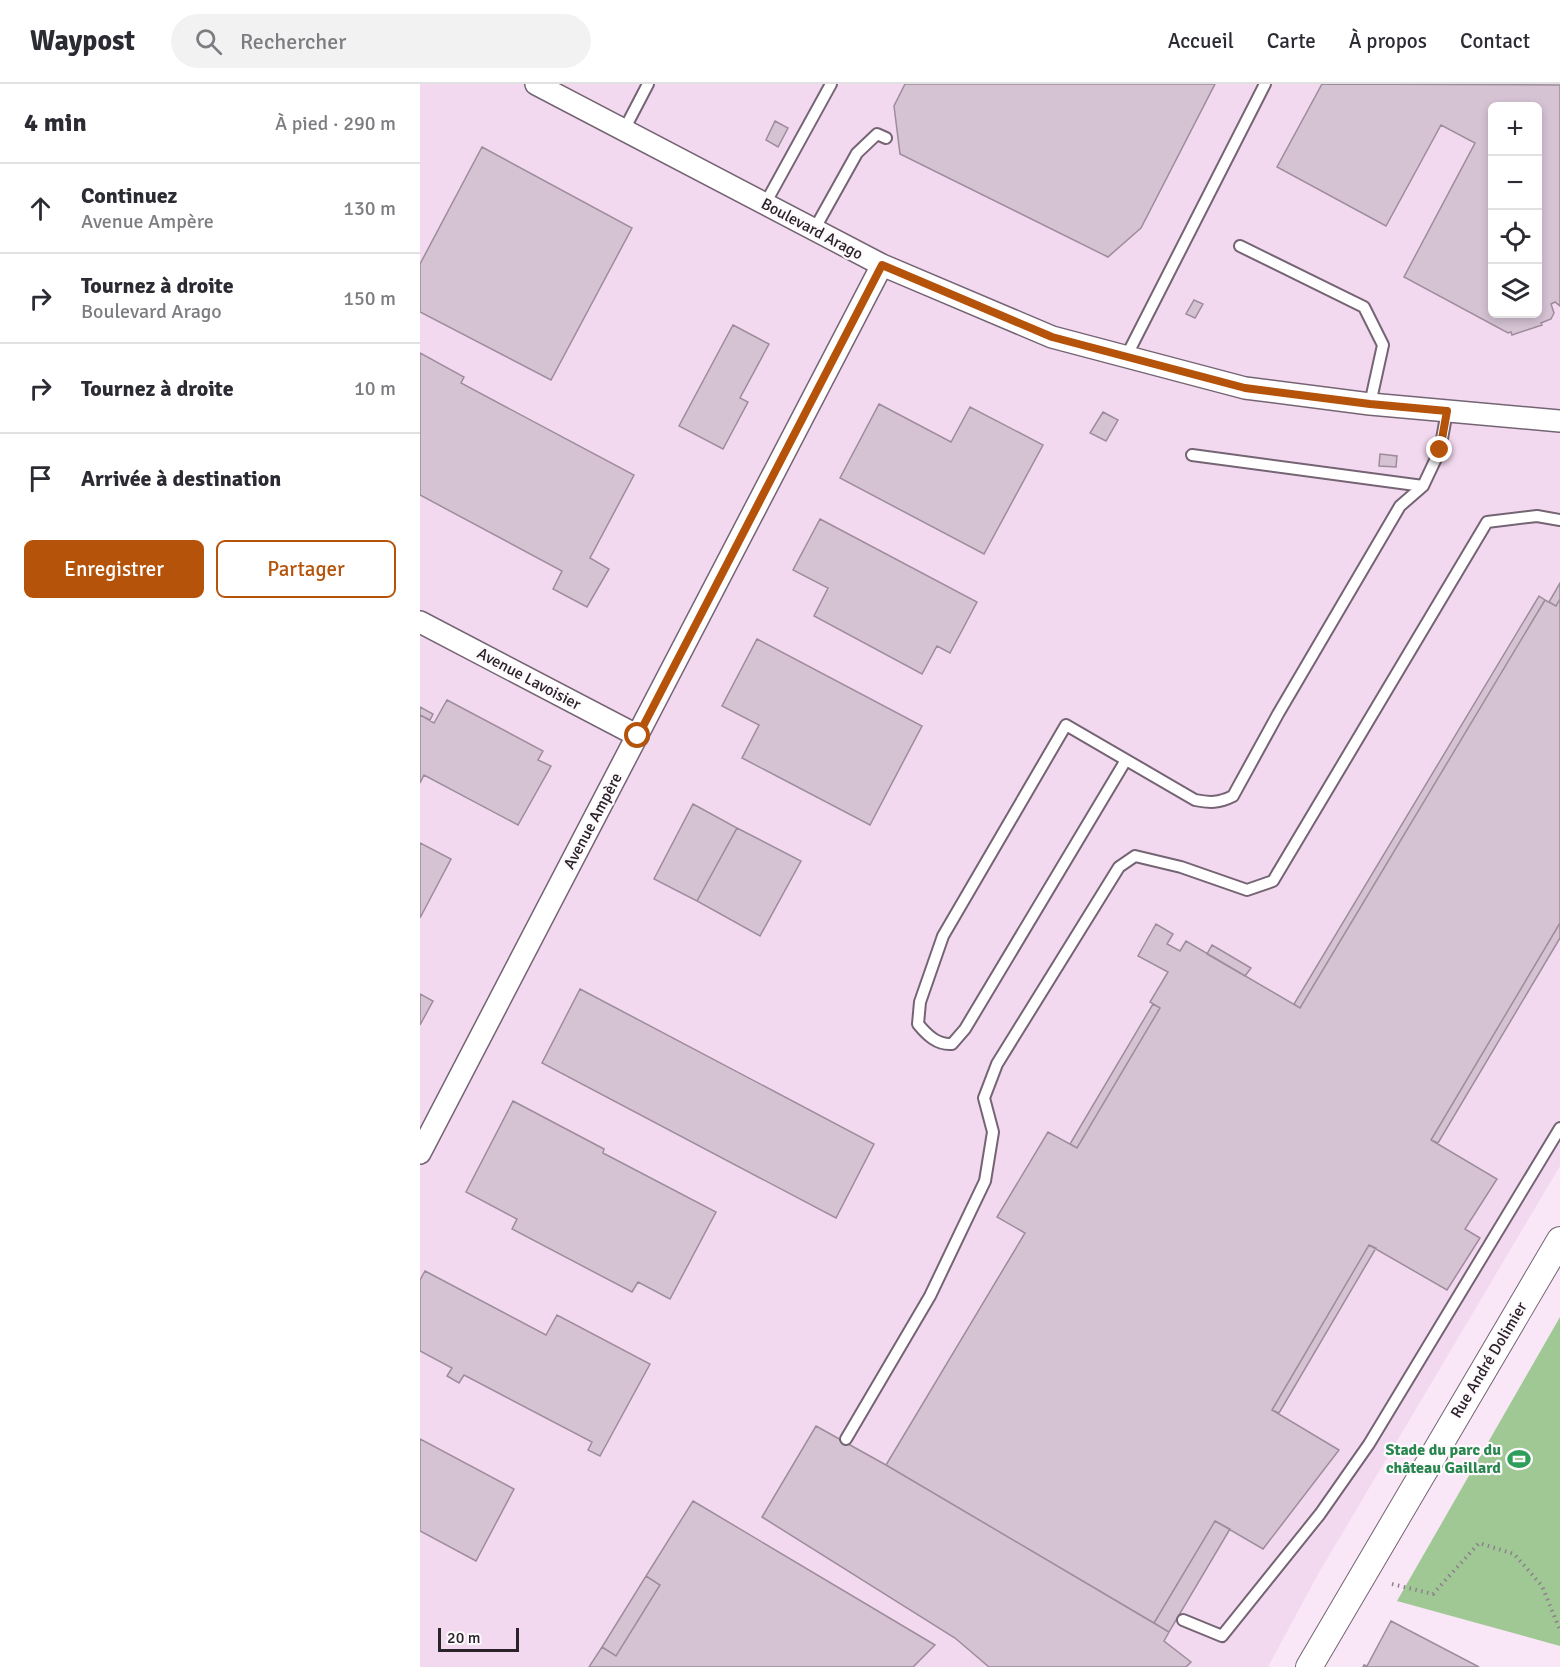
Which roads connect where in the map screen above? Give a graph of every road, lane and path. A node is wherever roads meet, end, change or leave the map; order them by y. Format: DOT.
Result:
graph roads {
  1 [pos="536,84"];
  2 [pos="648,84"];
  3 [pos="831,84"];
  4 [pos="1265,84"];
  5 [pos="624,130"];
  6 [pos="886,138"];
  7 [pos="765,204"];
  8 [pos="814,230"];
  9 [pos="1239,246"];
  10 [pos="882,265"];
  11 [pos="1125,357"];
  12 [pos="1370,404"];
  13 [pos="1447,411"];
  14 [pos="1560,421"];
  15 [pos="1192,455"];
  16 [pos="1423,486"];
  17 [pos="1560,520"];
  18 [pos="420,622"];
  19 [pos="638,736"];
  20 [pos="1126,760"];
  21 [pos="1560,1128"];
  22 [pos="420,1153"];
  23 [pos="1560,1240"];
  24 [pos="846,1439"];
  25 [pos="1392,1584"];
  26 [pos="1183,1620"];
  27 [pos="1560,1630"];
  28 [pos="1309,1667"];
  1 -- 5 [label="street, Boulevard Arago"];
  2 -- 5 [label="lane"];
  3 -- 7 [label="lane"];
  4 -- 11 [label="lane"];
  5 -- 7 [label="street, Boulevard Arago"];
  6 -- 8 [label="lane"];
  7 -- 8 [label="street, Boulevard Arago"];
  8 -- 10 [label="street, Boulevard Arago"];
  9 -- 12 [label="lane"];
  10 -- 11 [label="street, Boulevard Arago"];
  10 -- 19 [label="street, Avenue Ampère"];
  11 -- 12 [label="street, Boulevard Arago"];
  12 -- 13 [label="street, Boulevard Arago"];
  13 -- 14 [label="street, Boulevard Arago"];
  13 -- 16 [label="lane"];
  15 -- 16 [label="lane"];
  16 -- 20 [label="lane"];
  17 -- 24 [label="lane"];
  18 -- 19 [label="street, Avenue Lavoisier"];
  19 -- 22 [label="street, Avenue Ampère"];
  20 -- 20 [label="lane"];
  21 -- 26 [label="lane"];
  23 -- 28 [label="street, Rue André Dolimier"];
  25 -- 27 [label="path"];
}
